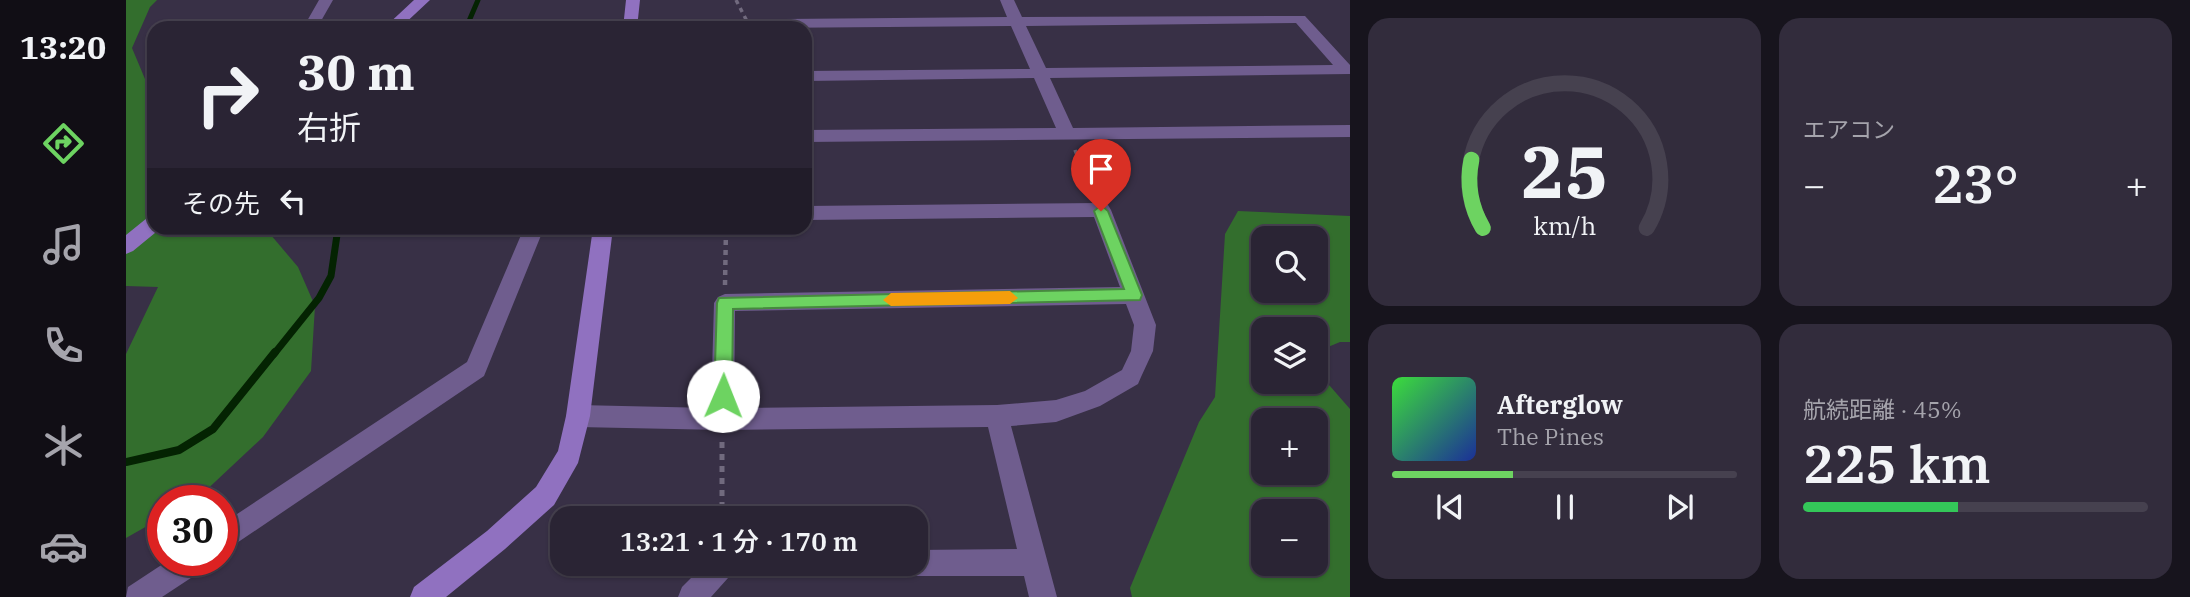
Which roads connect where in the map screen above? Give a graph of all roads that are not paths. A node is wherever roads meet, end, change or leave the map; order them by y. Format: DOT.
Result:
graph roads {
  1 [pos="326,0"];
  2 [pos="423,0"];
  3 [pos="633,0"];
  4 [pos="1007,0"];
  5 [pos="1016,20"];
  6 [pos="314,21"];
  7 [pos="399,21"];
  8 [pos="631,21"];
  9 [pos="812,23"];
  10 [pos="1039,72"];
  11 [pos="812,76"];
  12 [pos="1350,131"];
  13 [pos="1068,135"];
  14 [pos="812,136"];
  15 [pos="812,213"];
  16 [pos="147,229"];
  17 [pos="530,235"];
  18 [pos="602,235"];
  19 [pos="126,246"];
  20 [pos="1134,295"];
  21 [pos="578,416"];
  22 [pos="997,416"];
  23 [pos="722,419"];
  24 [pos="238,529"];
  25 [pos="1034,562"];
  26 [pos="928,563"];
  27 [pos="169,576"];
  28 [pos="712,576"];
  29 [pos="138,597"];
  30 [pos="424,597"];
  31 [pos="692,597"];
  32 [pos="1043,597"];
  1 -- 6 [label="street"];
  2 -- 7 [label="street"];
  3 -- 8 [label="street"];
  4 -- 5 [label="street"];
  5 -- 9 [label="street"];
  5 -- 10 [label="street"];
  5 -- 10 [label="street"];
  10 -- 11 [label="street"];
  10 -- 13 [label="street"];
  12 -- 13 [label="street"];
  13 -- 14 [label="street"];
  15 -- 20 [label="street"];
  16 -- 19 [label="street"];
  17 -- 24 [label="street"];
  18 -- 21 [label="street"];
  20 -- 22 [label="street"];
  20 -- 23 [label="street"];
  21 -- 23 [label="street"];
  21 -- 30 [label="street"];
  22 -- 23 [label="street"];
  22 -- 25 [label="street"];
  25 -- 26 [label="street"];
  25 -- 32 [label="street"];
  27 -- 29 [label="street"];
  28 -- 31 [label="street"];
}
